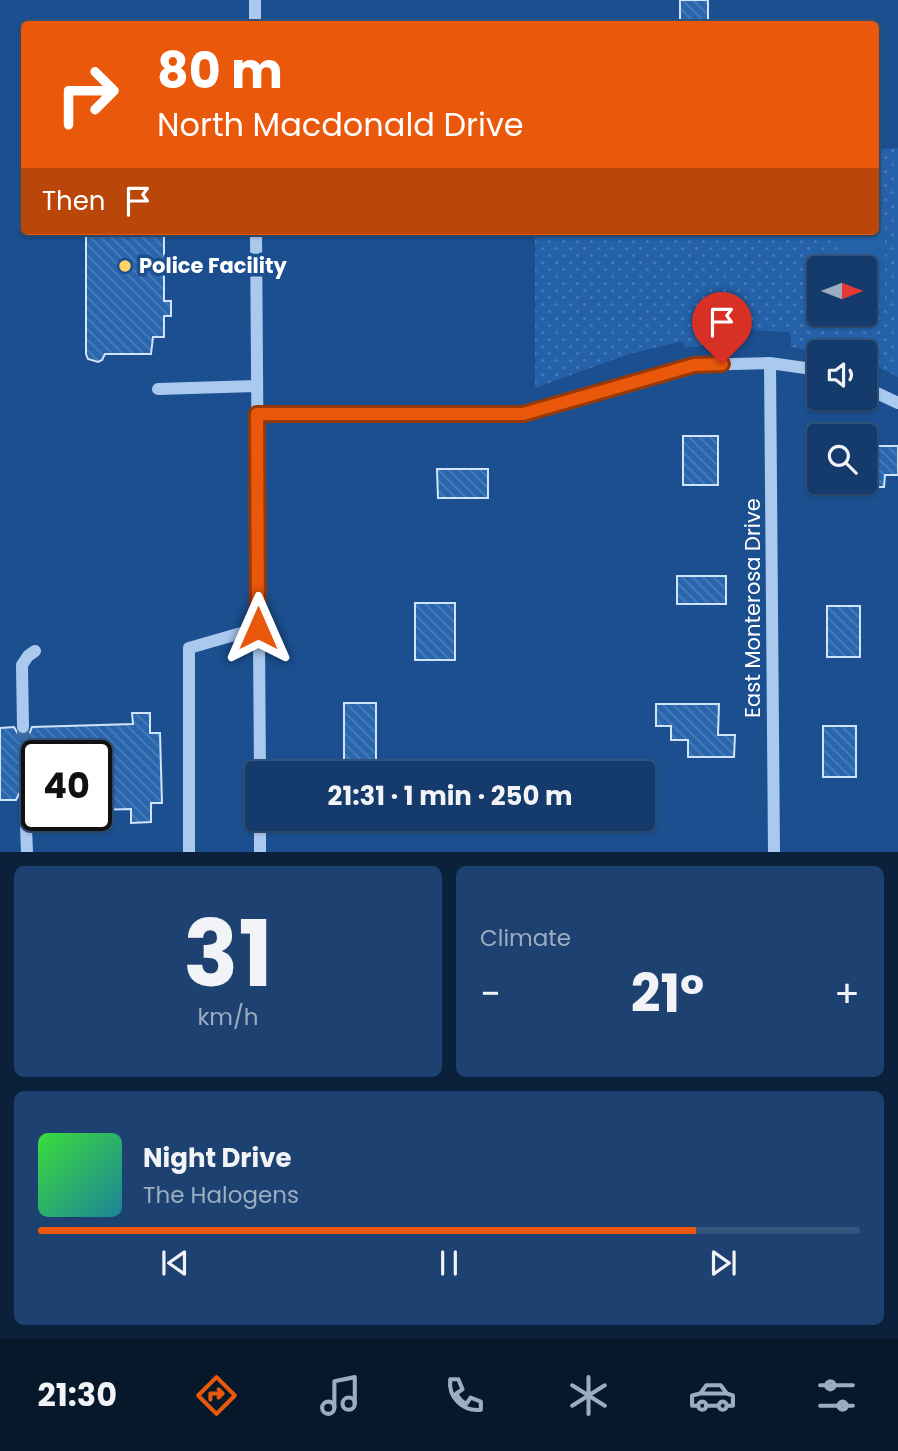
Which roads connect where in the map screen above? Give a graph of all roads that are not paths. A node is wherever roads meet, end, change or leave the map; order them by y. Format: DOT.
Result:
graph roads {
  1 [pos="255,0"];
  2 [pos="255,21"];
  3 [pos="256,235"];
  4 [pos="771,363"];
  5 [pos="807,368"];
  6 [pos="257,386"];
  7 [pos="158,389"];
  8 [pos="877,393"];
  9 [pos="898,403"];
  10 [pos="257,414"];
  11 [pos="258,628"];
  12 [pos="35,651"];
  13 [pos="23,727"];
  14 [pos="260,761"];
  15 [pos="26,831"];
  16 [pos="260,831"];
  17 [pos="27,852"];
  18 [pos="190,852"];
  19 [pos="260,852"];
  20 [pos="774,852"];
  1 -- 2 [label="street"];
  3 -- 6 [label="street"];
  4 -- 5 [label="street"];
  4 -- 10 [label="street"];
  4 -- 20 [label="street, East Monterosa Drive"];
  6 -- 7 [label="street"];
  6 -- 10 [label="street"];
  8 -- 9 [label="street"];
  10 -- 11 [label="street"];
  11 -- 14 [label="street"];
  11 -- 18 [label="street"];
  12 -- 13 [label="street"];
  15 -- 17 [label="street"];
  16 -- 19 [label="street"];
}
